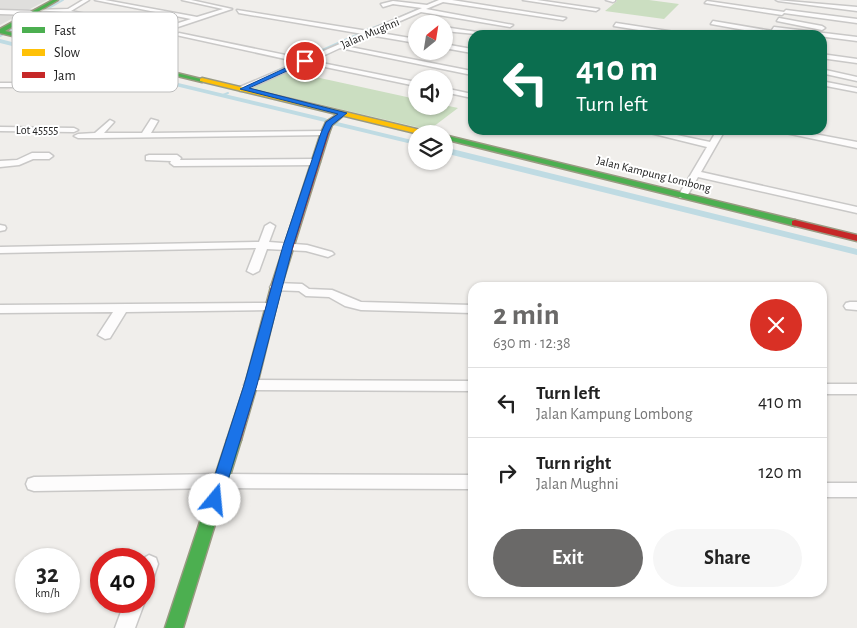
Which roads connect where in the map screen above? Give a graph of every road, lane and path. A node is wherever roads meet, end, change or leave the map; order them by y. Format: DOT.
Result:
graph roads {
  1 [pos="56,0"];
  2 [pos="88,0"];
  3 [pos="97,0"];
  4 [pos="184,0"];
  5 [pos="440,0"];
  6 [pos="525,0"];
  7 [pos="606,0"];
  8 [pos="778,0"];
  9 [pos="613,1"];
  10 [pos="788,1"];
  11 [pos="707,2"];
  12 [pos="383,5"];
  13 [pos="424,7"];
  14 [pos="857,9"];
  15 [pos="68,11"];
  16 [pos="239,11"];
  17 [pos="783,11"];
  18 [pos="0,12"];
  19 [pos="37,12"];
  20 [pos="73,12"];
  21 [pos="161,12"];
  22 [pos="178,15"];
  23 [pos="496,16"];
  24 [pos="563,18"];
  25 [pos="199,19"];
  26 [pos="857,19"];
  27 [pos="398,21"];
  28 [pos="486,21"];
  29 [pos="778,21"];
  30 [pos="407,23"];
  31 [pos="713,23"];
  32 [pos="12,25"];
  33 [pos="178,25"];
  34 [pos="510,25"];
  35 [pos="616,25"];
  36 [pos="453,30"];
  37 [pos="648,30"];
  38 [pos="754,30"];
  39 [pos="774,30"];
  40 [pos="0,31"];
  41 [pos="468,32"];
  42 [pos="857,32"];
  43 [pos="365,34"];
  44 [pos="179,35"];
  45 [pos="827,37"];
  46 [pos="857,39"];
  47 [pos="408,40"];
  48 [pos="827,41"];
  49 [pos="408,43"];
  50 [pos="857,45"];
  51 [pos="338,46"];
  52 [pos="453,48"];
  53 [pos="468,50"];
  54 [pos="302,52"];
  55 [pos="453,52"];
  56 [pos="464,54"];
  57 [pos="827,57"];
  58 [pos="288,58"];
  59 [pos="305,61"];
  60 [pos="857,61"];
  61 [pos="272,65"];
  62 [pos="468,71"];
  63 [pos="178,73"];
  64 [pos="827,73"];
  65 [pos="857,79"];
  66 [pos="408,82"];
  67 [pos="827,84"];
  68 [pos="243,89"];
  69 [pos="857,90"];
  70 [pos="453,92"];
  71 [pos="468,95"];
  72 [pos="343,113"];
  73 [pos="154,121"];
  74 [pos="110,122"];
  75 [pos="0,129"];
  76 [pos="408,129"];
  77 [pos="324,133"];
  78 [pos="145,135"];
  79 [pos="665,135"];
  80 [pos="718,135"];
  81 [pos="806,135"];
  82 [pos="98,136"];
  83 [pos="453,139"];
  84 [pos="712,145"];
  85 [pos="857,145"];
  86 [pos="49,156"];
  87 [pos="149,158"];
  88 [pos="310,162"];
  89 [pos="0,164"];
  90 [pos="696,174"];
  91 [pos="683,196"];
  92 [pos="857,210"];
  93 [pos="270,226"];
  94 [pos="857,238"];
  95 [pos="263,245"];
  96 [pos="288,246"];
  97 [pos="0,250"];
  98 [pos="328,254"];
  99 [pos="253,271"];
  100 [pos="276,287"];
  101 [pos="270,307"];
  102 [pos="122,308"];
  103 [pos="0,309"];
  104 [pos="468,309"];
  105 [pos="105,335"];
  106 [pos="250,385"];
  107 [pos="468,386"];
  108 [pos="827,389"];
  109 [pos="857,389"];
  110 [pos="220,481"];
  111 [pos="468,482"];
  112 [pos="34,484"];
  113 [pos="827,490"];
  114 [pos="857,490"];
  115 [pos="131,613"];
  116 [pos="125,628"];
  117 [pos="174,628"];
  1 -- 19 [label="street"];
  2 -- 15 [label="street"];
  3 -- 21 [label="street"];
  4 -- 25 [label="street"];
  5 -- 13 [label="street, Jalan Mughni"];
  5 -- 24 [label="street"];
  6 -- 7 [label="street"];
  7 -- 9 [label="street"];
  8 -- 10 [label="street"];
  10 -- 14 [label="street"];
  10 -- 17 [label="street"];
  11 -- 17 [label="street"];
  12 -- 13 [label="street"];
  13 -- 27 [label="street, Jalan Mughni"];
  13 -- 28 [label="street"];
  15 -- 19 [label="street"];
  15 -- 20 [label="street"];
  16 -- 43 [label="street"];
  17 -- 26 [label="street"];
  17 -- 29 [label="street"];
  18 -- 19 [label="street"];
  22 -- 25 [label="street"];
  23 -- 28 [label="street"];
  25 -- 33 [label="street"];
  27 -- 30 [label="street"];
  27 -- 43 [label="street, Jalan Mughni"];
  28 -- 34 [label="street"];
  29 -- 39 [label="street"];
  29 -- 42 [label="street"];
  31 -- 38 [label="street"];
  32 -- 40 [label="street"];
  35 -- 37 [label="street"];
  36 -- 41 [label="street"];
  43 -- 47 [label="street"];
  43 -- 49 [label="street"];
  43 -- 51 [label="street, Jalan Mughni"];
  44 -- 58 [label="street"];
  45 -- 46 [label="street"];
  48 -- 50 [label="street"];
  51 -- 59 [label="street, Jalan Mughni"];
  51 -- 62 [label="street"];
  52 -- 53 [label="street"];
  54 -- 58 [label="street"];
  55 -- 56 [label="street"];
  57 -- 60 [label="street"];
  58 -- 59 [label="street"];
  58 -- 61 [label="street"];
  59 -- 66 [label="street"];
  59 -- 68 [label="street, Jalan Mughni"];
  63 -- 68 [label="street"];
  64 -- 65 [label="street"];
  67 -- 69 [label="street"];
  68 -- 72 [label="street"];
  70 -- 71 [label="street"];
  72 -- 76 [label="street"];
  72 -- 77 [label="street"];
  73 -- 78 [label="street"];
  74 -- 82 [label="street"];
  75 -- 82 [label="street, Lot 45555"];
  77 -- 78 [label="street, Lot 45555"];
  77 -- 88 [label="street"];
  78 -- 82 [label="street, Lot 45555"];
  79 -- 84 [label="street"];
  80 -- 84 [label="street"];
  81 -- 85 [label="street"];
  83 -- 91 [label="street, Jalan Kampung Lombong"];
  84 -- 90 [label="street"];
  86 -- 89 [label="street"];
  87 -- 88 [label="street"];
  88 -- 96 [label="street"];
  90 -- 91 [label="street"];
  90 -- 92 [label="street"];
  91 -- 94 [label="street, Jalan Kampung Lombong"];
  93 -- 95 [label="street"];
  95 -- 96 [label="street"];
  95 -- 97 [label="street"];
  95 -- 99 [label="street"];
  96 -- 98 [label="street"];
  96 -- 100 [label="street"];
  100 -- 101 [label="street"];
  100 -- 104 [label="street"];
  101 -- 102 [label="street"];
  101 -- 106 [label="street"];
  102 -- 103 [label="street"];
  102 -- 105 [label="street"];
  106 -- 107 [label="street"];
  106 -- 110 [label="street"];
  108 -- 109 [label="street"];
  110 -- 111 [label="street"];
  110 -- 112 [label="street"];
  110 -- 117 [label="street"];
  113 -- 114 [label="street"];
  115 -- 116 [label="street"];
}
